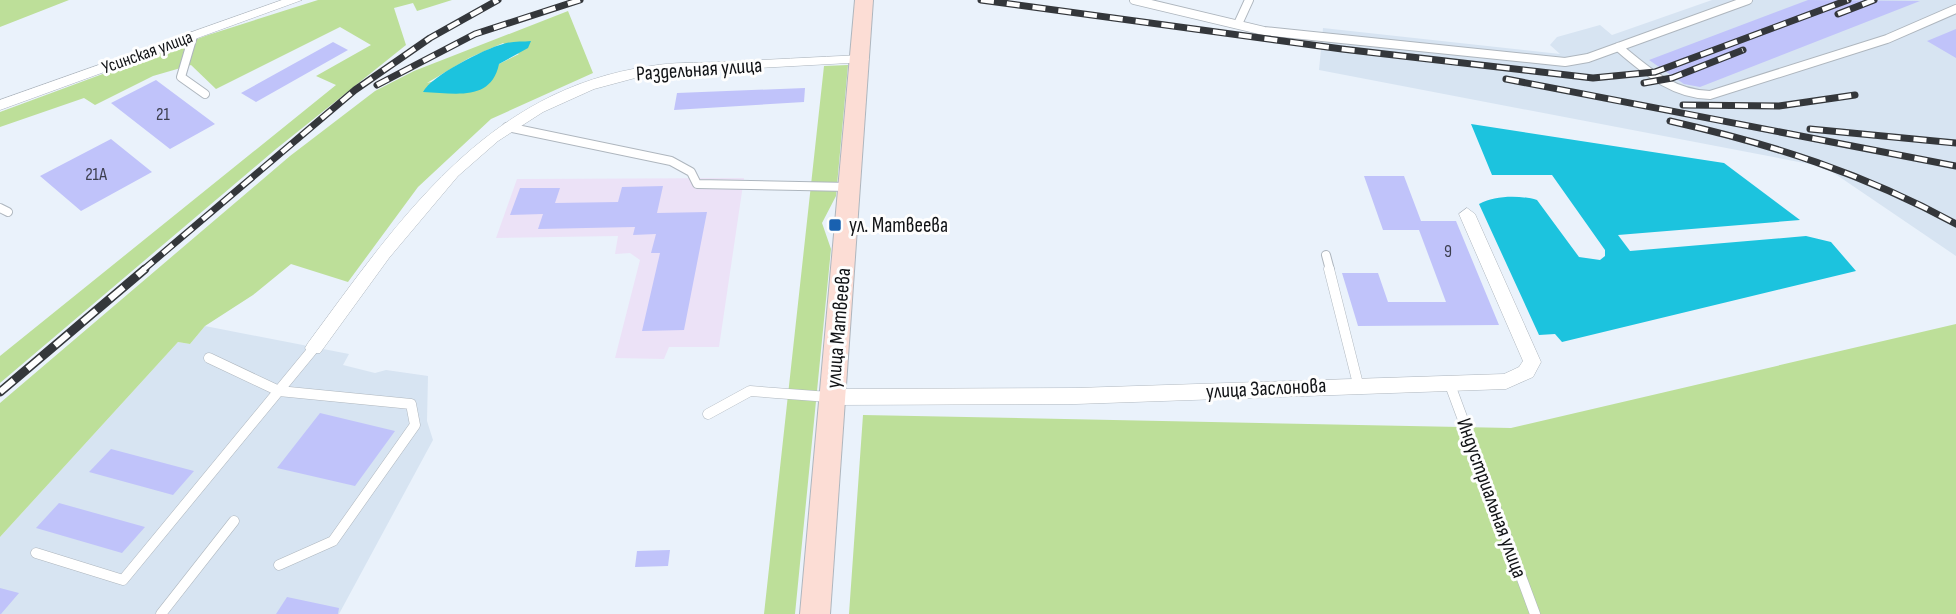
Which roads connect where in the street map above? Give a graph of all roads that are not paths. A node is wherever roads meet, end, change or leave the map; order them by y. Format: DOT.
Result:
graph roads {
  1 [pos="295,0"];
  2 [pos="864,0"];
  3 [pos="1134,0"];
  4 [pos="1249,0"];
  5 [pos="1748,0"];
  6 [pos="1956,9"];
  7 [pos="1238,24"];
  8 [pos="192,36"];
  9 [pos="1618,47"];
  10 [pos="862,59"];
  11 [pos="205,94"];
  12 [pos="0,106"];
  13 [pos="506,127"];
  14 [pos="851,187"];
  15 [pos="1468,214"];
  16 [pos="1326,255"];
  17 [pos="314,348"];
  18 [pos="209,358"];
  19 [pos="1449,382"];
  20 [pos="1358,384"];
  21 [pos="279,391"];
  22 [pos="831,397"];
  23 [pos="708,414"];
  24 [pos="234,521"];
  25 [pos="36,553"];
  26 [pos="279,565"];
  27 [pos="161,614"];
  28 [pos="815,614"];
  29 [pos="1535,614"];
  1 -- 8 [label="street, Усинская улица"];
  2 -- 10 [label="street, улица Матвеева"];
  3 -- 7 [label="lane"];
  4 -- 7 [label="lane"];
  5 -- 9 [label="lane"];
  6 -- 9 [label="lane"];
  7 -- 9 [label="lane"];
  8 -- 11 [label="lane"];
  8 -- 12 [label="street, Усинская улица"];
  10 -- 13 [label="street, Раздельная улица"];
  10 -- 14 [label="street, улица Матвеева"];
  13 -- 14 [label="lane"];
  13 -- 17 [label="street, Раздельная улица"];
  14 -- 22 [label="street, улица Матвеева"];
  15 -- 19 [label="street, улица Заслонова"];
  16 -- 20 [label="lane"];
  17 -- 21 [label="lane"];
  18 -- 21 [label="lane"];
  19 -- 20 [label="street, улица Заслонова"];
  19 -- 29 [label="lane, Индустриальная улица"];
  20 -- 22 [label="street, улица Заслонова"];
  21 -- 25 [label="lane"];
  21 -- 26 [label="lane"];
  22 -- 23 [label="lane"];
  22 -- 28 [label="street, улица Матвеева"];
  24 -- 27 [label="lane"];
}
